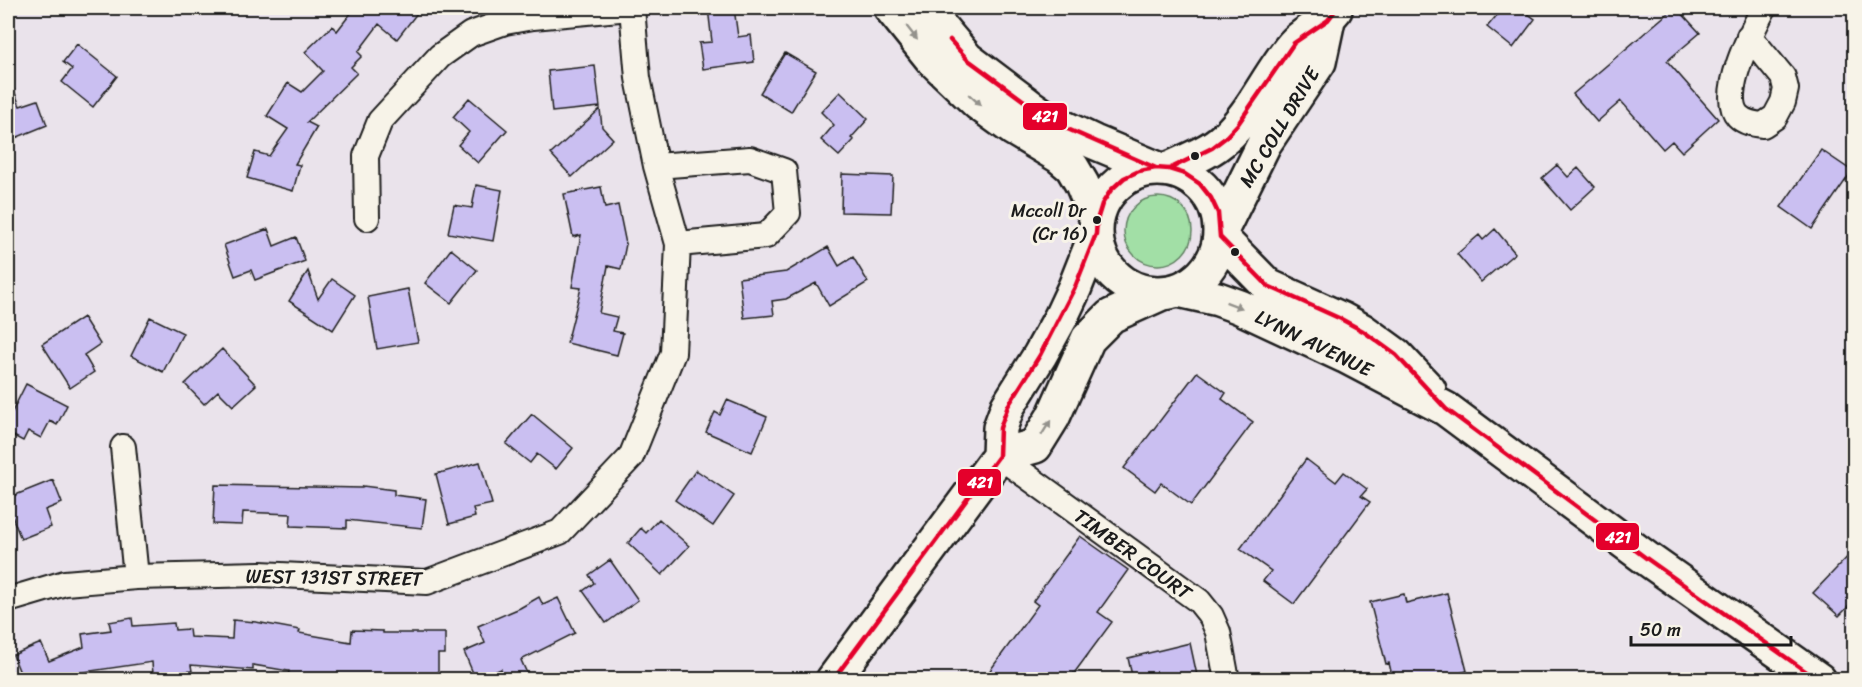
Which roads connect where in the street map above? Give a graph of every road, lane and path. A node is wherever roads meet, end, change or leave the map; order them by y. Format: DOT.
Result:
graph roads {
  1 [pos="631,8"];
  2 [pos="891,8"];
  3 [pos="924,8"];
  4 [pos="1764,8"];
  5 [pos="1332,14"];
  6 [pos="1749,36"];
  7 [pos="941,50"];
  8 [pos="656,166"];
  9 [pos="1163,169"];
  10 [pos="367,218"];
  11 [pos="1096,227"];
  12 [pos="1220,234"];
  13 [pos="678,244"];
  14 [pos="1170,292"];
  15 [pos="1446,409"];
  16 [pos="123,447"];
  17 [pos="999,456"];
  18 [pos="136,577"];
  19 [pos="8,600"];
  20 [pos="833,680"];
  21 [pos="1227,680"];
  22 [pos="1819,680"];
  1 -- 8 [label="street, WEST 131ST STREET"];
  1 -- 10 [label="street"];
  2 -- 7 [label="main road, one-way"];
  3 -- 7 [label="main road"];
  4 -- 6 [label="street"];
  5 -- 9 [label="main road, MC COLL DRIVE"];
  5 -- 12 [label="main road, MC COLL DRIVE"];
  7 -- 9 [label="main road"];
  7 -- 11 [label="main road, one-way"];
  8 -- 13 [label="street, WEST 131ST STREET"];
  8 -- 13 [label="street"];
  9 -- 11 [label="main road"];
  9 -- 12 [label="main road"];
  11 -- 14 [label="main road"];
  11 -- 17 [label="main road"];
  12 -- 14 [label="main road"];
  12 -- 15 [label="main road, LYNN AVENUE"];
  13 -- 18 [label="street, WEST 131ST STREET"];
  14 -- 15 [label="main road, LYNN AVENUE, one-way"];
  17 -- 14 [label="main road, one-way"];
  15 -- 22 [label="main road, LYNN AVENUE"];
  16 -- 18 [label="street"];
  17 -- 20 [label="main road"];
  17 -- 21 [label="street, TIMBER COURT"];
  18 -- 19 [label="street, WEST 131ST STREET"];
}
